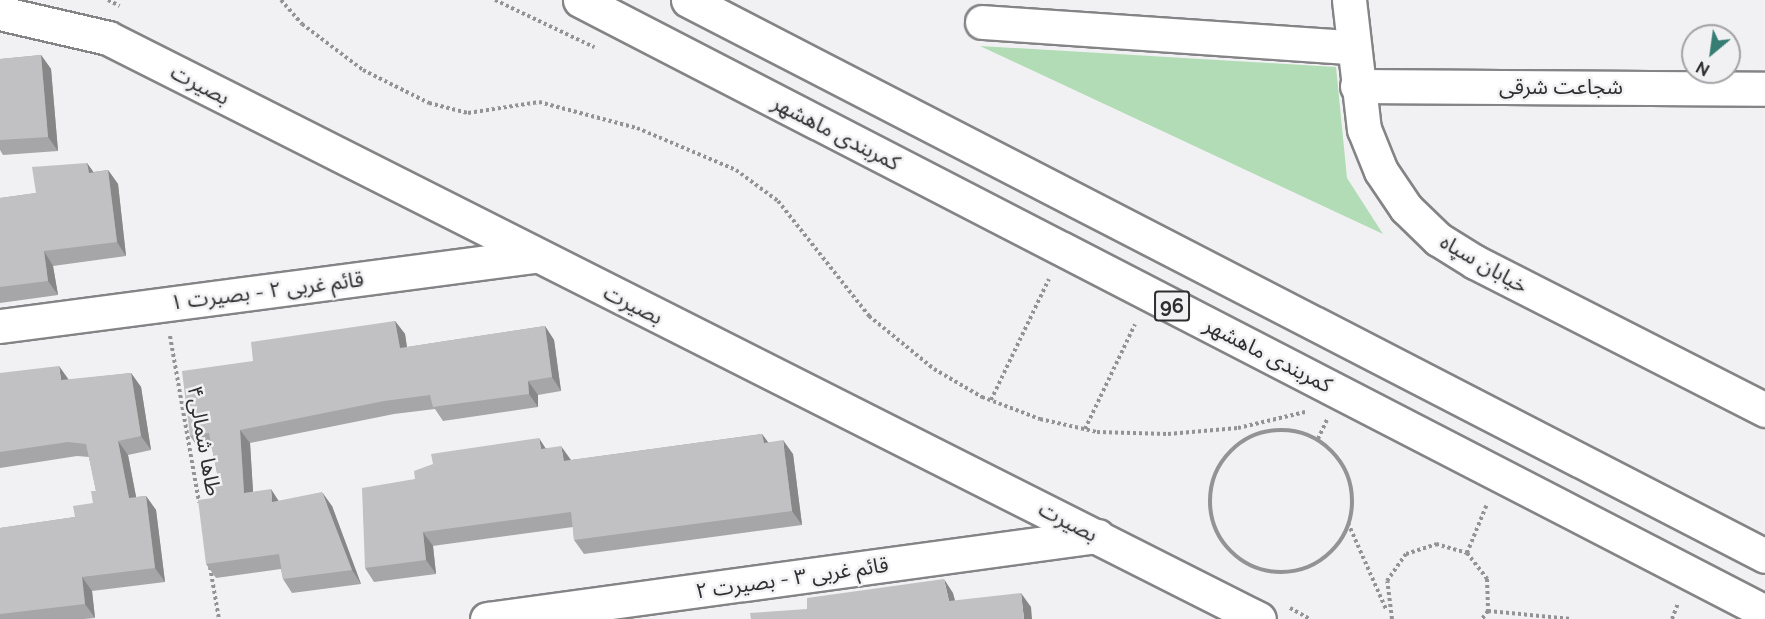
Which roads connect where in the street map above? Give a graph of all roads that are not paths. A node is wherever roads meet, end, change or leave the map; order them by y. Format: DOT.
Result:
graph roads {
  1 [pos="580,0"];
  2 [pos="688,0"];
  3 [pos="1349,0"];
  4 [pos="0,13"];
  5 [pos="982,22"];
  6 [pos="1353,47"];
  7 [pos="1357,86"];
  8 [pos="1765,89"];
  9 [pos="534,256"];
  10 [pos="0,326"];
  11 [pos="1765,410"];
  12 [pos="1097,536"];
  13 [pos="1765,556"];
  14 [pos="1765,612"];
  15 [pos="487,619"];
  16 [pos="1259,619"];
  1 -- 14 [label="street, کمربندی ماهشهر / 96"];
  2 -- 13 [label="street, 96"];
  3 -- 6 [label="street, خیابان سپاه"];
  4 -- 9 [label="street, بصیرت"];
  5 -- 6 [label="street"];
  6 -- 7 [label="street, خیابان سپاه"];
  7 -- 8 [label="street, شجاعت شرقی"];
  7 -- 11 [label="street, خیابان سپاه"];
  9 -- 10 [label="street, قائم غربی ۲ - بصیرت ۱"];
  9 -- 12 [label="street, بصیرت"];
  12 -- 15 [label="street, قائم غربی ۳ - بصیرت ۲"];
  12 -- 16 [label="street, بصیرت"];
}
